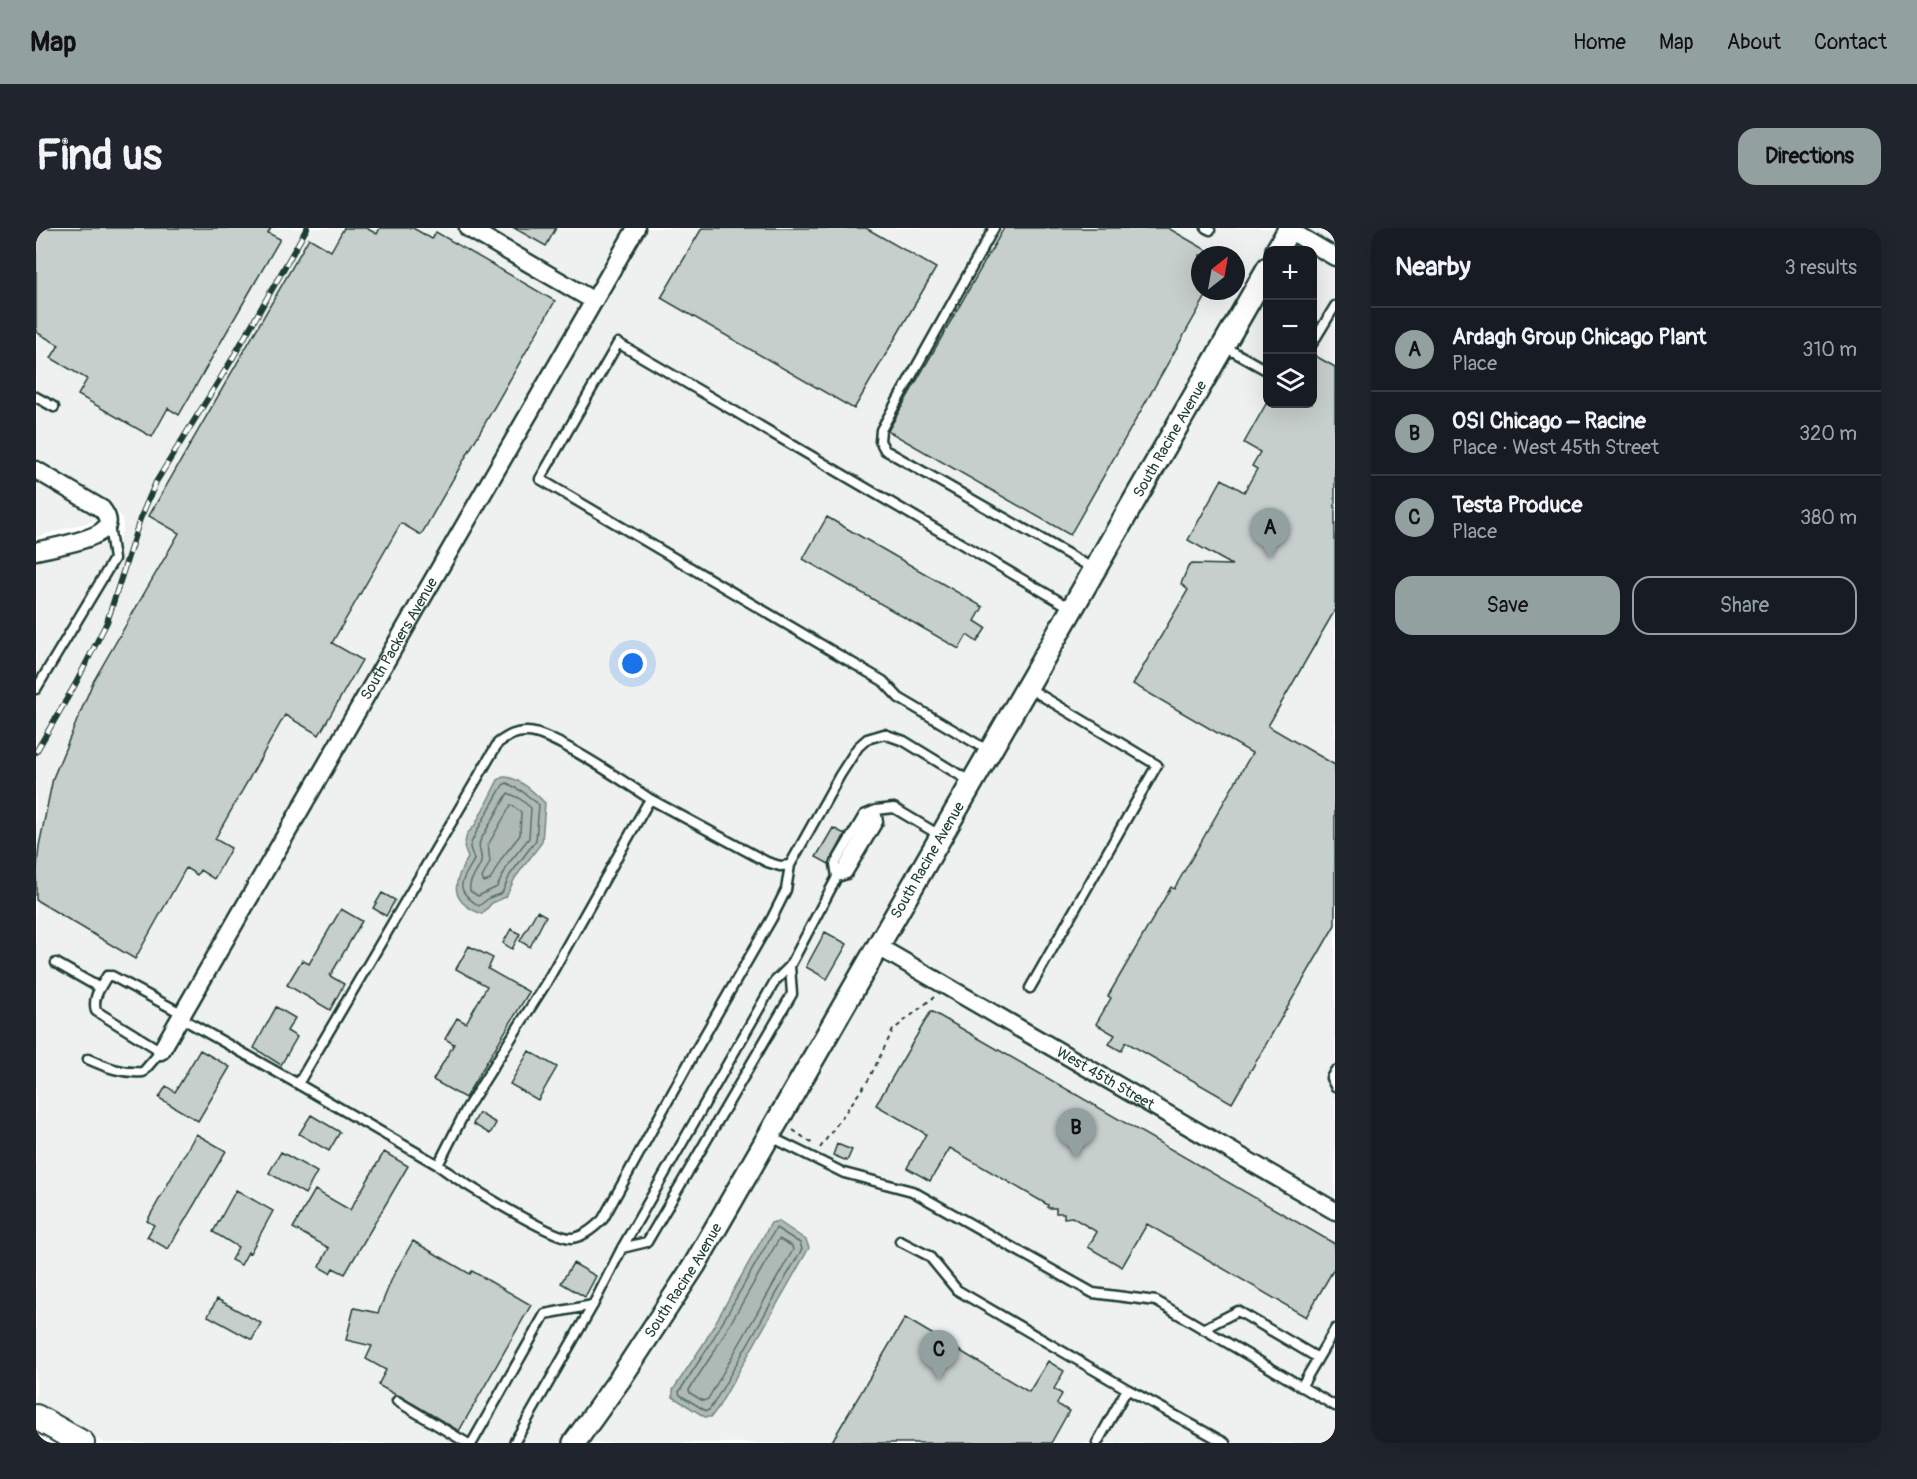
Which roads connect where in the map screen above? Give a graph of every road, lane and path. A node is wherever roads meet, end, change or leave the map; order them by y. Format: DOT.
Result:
graph roads {
  1 [pos="468,228"];
  2 [pos="636,228"];
  3 [pos="994,228"];
  4 [pos="1288,229"];
  5 [pos="1279,246"];
  6 [pos="1335,256"];
  7 [pos="1263,276"];
  8 [pos="594,301"];
  9 [pos="1335,306"];
  10 [pos="1317,336"];
  11 [pos="1222,346"];
  12 [pos="1263,368"];
  13 [pos="36,397"];
  14 [pos="54,408"];
  15 [pos="36,470"];
  16 [pos="108,522"];
  17 [pos="36,551"];
  18 [pos="1094,570"];
  19 [pos="1072,608"];
  20 [pos="1027,686"];
  21 [pos="36,689"];
  22 [pos="989,751"];
  23 [pos="971,782"];
  24 [pos="650,799"];
  25 [pos="876,810"];
  26 [pos="941,836"];
  27 [pos="790,865"];
  28 [pos="837,877"];
  29 [pos="877,946"];
  30 [pos="56,963"];
  31 [pos="790,966"];
  32 [pos="100,988"];
  33 [pos="1030,988"];
  34 [pos="934,997"];
  35 [pos="182,1016"];
  36 [pos="161,1051"];
  37 [pos="88,1059"];
  38 [pos="1335,1071"];
  39 [pos="298,1084"];
  40 [pos="1335,1086"];
  41 [pos="793,1131"];
  42 [pos="769,1135"];
  43 [pos="438,1165"];
  44 [pos="1335,1211"];
  45 [pos="900,1241"];
  46 [pos="621,1248"];
  47 [pos="593,1305"];
  48 [pos="1203,1329"];
  49 [pos="1335,1329"];
  50 [pos="1318,1358"];
  51 [pos="1301,1387"];
  52 [pos="1127,1389"];
  53 [pos="397,1401"];
  54 [pos="1335,1406"];
  55 [pos="36,1417"];
  56 [pos="82,1443"];
  57 [pos="466,1443"];
  58 [pos="472,1443"];
  59 [pos="514,1443"];
  60 [pos="574,1443"];
  61 [pos="1097,1443"];
  62 [pos="1225,1443"];
  1 -- 8 [label="street"];
  2 -- 8 [label="street, South Packers Avenue"];
  3 -- 18 [label="lane"];
  4 -- 5 [label="street"];
  4 -- 6 [label="street"];
  7 -- 11 [label="street, South Racine Avenue"];
  8 -- 35 [label="street, South Packers Avenue"];
  9 -- 10 [label="lane"];
  11 -- 12 [label="lane"];
  11 -- 18 [label="street, South Racine Avenue"];
  13 -- 14 [label="lane"];
  15 -- 16 [label="street"];
  16 -- 17 [label="street"];
  16 -- 21 [label="lane"];
  18 -- 19 [label="street, South Racine Avenue"];
  19 -- 20 [label="street, South Racine Avenue"];
  19 -- 22 [label="lane"];
  20 -- 22 [label="street, South Racine Avenue"];
  20 -- 33 [label="lane"];
  22 -- 23 [label="street, South Racine Avenue"];
  23 -- 26 [label="street, South Racine Avenue"];
  23 -- 27 [label="lane"];
  24 -- 27 [label="lane"];
  24 -- 39 [label="lane"];
  24 -- 43 [label="lane"];
  25 -- 26 [label="lane"];
  25 -- 28 [label="lane"];
  25 -- 28 [label="lane"];
  26 -- 29 [label="street, South Racine Avenue"];
  27 -- 43 [label="lane"];
  28 -- 31 [label="lane"];
  29 -- 42 [label="street, South Racine Avenue"];
  29 -- 44 [label="street, West 45th Street"];
  30 -- 32 [label="lane"];
  31 -- 46 [label="lane"];
  31 -- 46 [label="lane"];
  32 -- 35 [label="lane"];
  32 -- 36 [label="lane"];
  34 -- 41 [label="path"];
  35 -- 36 [label="street, South Packers Avenue"];
  35 -- 39 [label="lane"];
  36 -- 37 [label="lane"];
  38 -- 40 [label="lane"];
  39 -- 43 [label="lane"];
  42 -- 48 [label="lane"];
  42 -- 60 [label="street, South Racine Avenue"];
  45 -- 52 [label="lane"];
  46 -- 47 [label="lane"];
  47 -- 58 [label="lane"];
  47 -- 59 [label="lane"];
  48 -- 50 [label="lane"];
  48 -- 51 [label="lane"];
  49 -- 50 [label="lane"];
  50 -- 51 [label="lane"];
  51 -- 54 [label="lane"];
  52 -- 61 [label="lane"];
  52 -- 62 [label="lane"];
  53 -- 57 [label="lane"];
  55 -- 56 [label="main road"];
}
